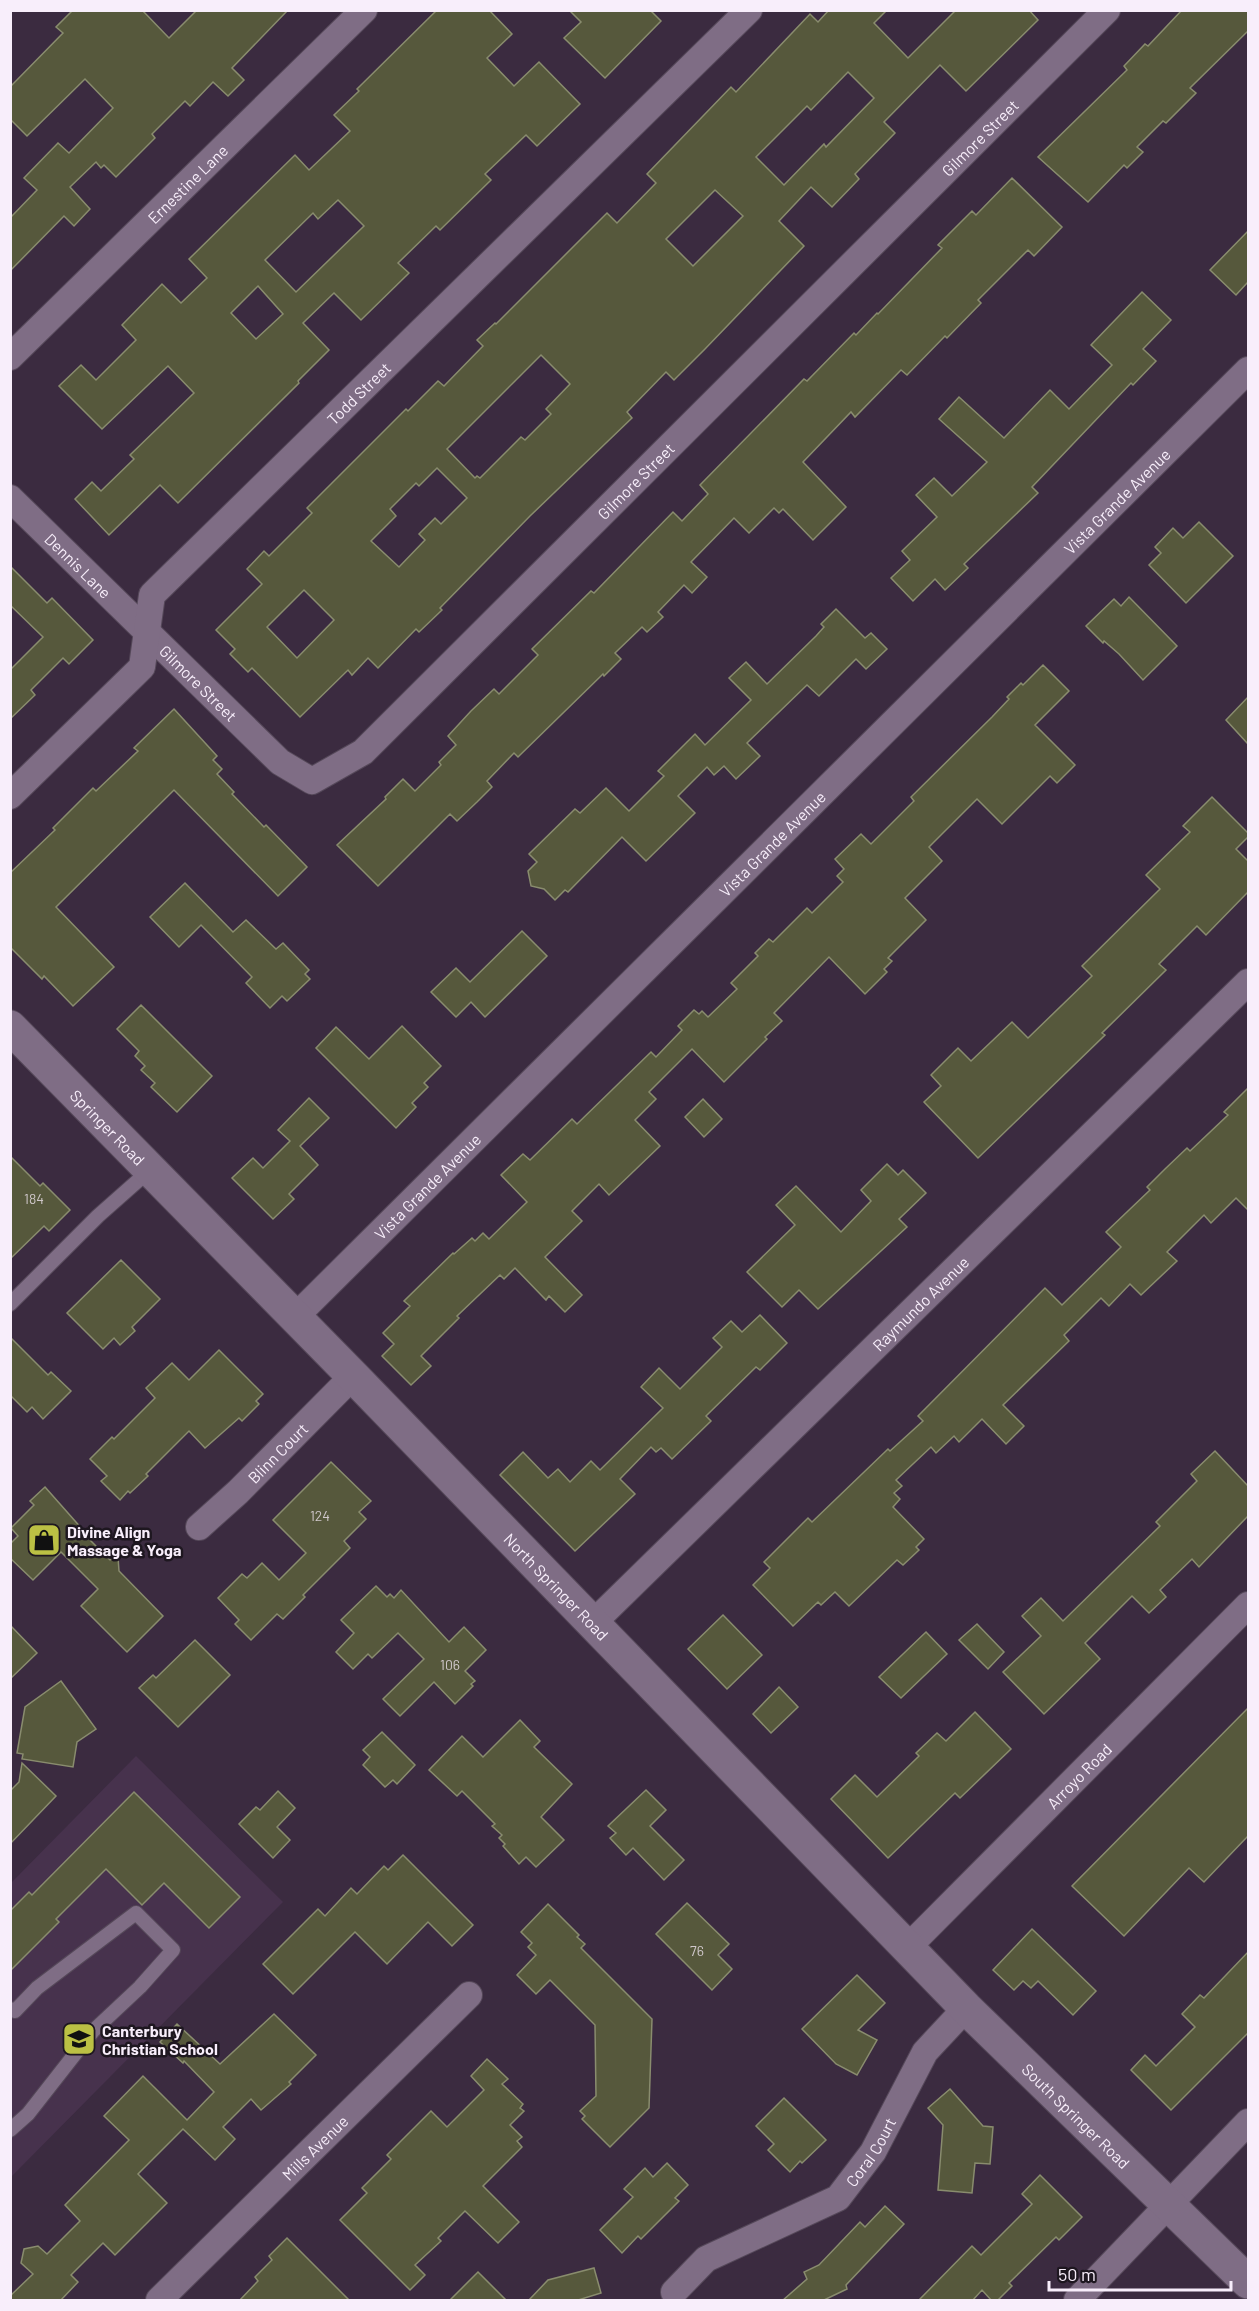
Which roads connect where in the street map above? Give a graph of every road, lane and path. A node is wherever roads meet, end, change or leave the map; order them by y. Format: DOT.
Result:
graph roads {
  1 [pos="364,10"];
  2 [pos="749,10"];
  3 [pos="1107,10"];
  4 [pos="10,357"];
  5 [pos="1248,370"];
  6 [pos="10,498"];
  7 [pos="147,633"];
  8 [pos="10,796"];
  9 [pos="1248,982"];
  10 [pos="10,1027"];
  11 [pos="150,1170"];
  12 [pos="204,1225"];
  13 [pos="10,1304"];
  14 [pos="295,1317"];
  15 [pos="354,1376"];
  16 [pos="199,1527"];
  17 [pos="1248,1605"];
  18 [pos="592,1624"];
  19 [pos="908,1947"];
  20 [pos="469,1995"];
  21 [pos="966,2008"];
  22 [pos="10,2009"];
  23 [pos="1248,2122"];
  24 [pos="10,2130"];
  25 [pos="1168,2206"];
  26 [pos="1248,2282"];
  27 [pos="674,2292"];
  28 [pos="160,2300"];
  29 [pos="1077,2301"];
  1 -- 4 [label="street, Ernestine Lane"];
  2 -- 7 [label="street, Todd Street"];
  3 -- 7 [label="street, Gilmore Street"];
  5 -- 14 [label="street, Vista Grande Avenue"];
  6 -- 7 [label="street, Dennis Lane"];
  7 -- 8 [label="street, Todd Street"];
  9 -- 18 [label="street, Raymundo Avenue"];
  10 -- 11 [label="street, Springer Road"];
  11 -- 12 [label="street, Springer Road"];
  11 -- 13 [label="lane"];
  12 -- 14 [label="street, North Springer Road"];
  14 -- 15 [label="street, North Springer Road"];
  15 -- 16 [label="street, Blinn Court"];
  15 -- 18 [label="street, North Springer Road"];
  17 -- 19 [label="street, Arroyo Road"];
  18 -- 19 [label="street, North Springer Road"];
  19 -- 21 [label="street, South Springer Road"];
  20 -- 28 [label="street, Mills Avenue"];
  21 -- 25 [label="street, South Springer Road"];
  21 -- 27 [label="street, Coral Court"];
  22 -- 24 [label="lane"];
  23 -- 25 [label="street"];
  25 -- 26 [label="street, South Springer Road"];
  25 -- 29 [label="street"];
}
